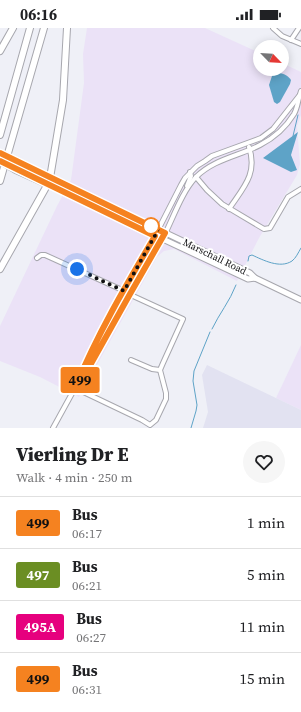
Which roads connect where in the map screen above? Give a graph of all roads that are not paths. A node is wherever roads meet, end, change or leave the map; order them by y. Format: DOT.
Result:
graph roads {
  1 [pos="13,28"];
  2 [pos="30,28"];
  3 [pos="44,28"];
  4 [pos="67,28"];
  5 [pos="273,28"];
  6 [pos="299,28"];
  7 [pos="291,40"];
  8 [pos="301,44"];
  9 [pos="0,51"];
  10 [pos="300,95"];
  11 [pos="0,134"];
  12 [pos="248,143"];
  13 [pos="250,149"];
  14 [pos="0,153"];
  15 [pos="0,161"];
  16 [pos="190,172"];
  17 [pos="196,177"];
  18 [pos="50,178"];
  19 [pos="0,181"];
  20 [pos="47,184"];
  21 [pos="301,189"];
  22 [pos="185,192"];
  23 [pos="229,209"];
  24 [pos="158,230"];
  25 [pos="165,233"];
  26 [pos="155,236"];
  27 [pos="162,239"];
  28 [pos="37,258"];
  29 [pos="0,269"];
  30 [pos="255,278"];
  31 [pos="124,291"];
  32 [pos="130,294"];
  33 [pos="301,300"];
  34 [pos="131,360"];
  35 [pos="160,370"];
  36 [pos="75,388"];
  37 [pos="53,428"];
  1 -- 9 [label="highway"];
  2 -- 11 [label="highway"];
  3 -- 19 [label="highway"];
  4 -- 18 [label="highway"];
  5 -- 7 [label="street"];
  6 -- 7 [label="street"];
  7 -- 8 [label="street"];
  10 -- 12 [label="street"];
  10 -- 13 [label="street"];
  12 -- 13 [label="street"];
  12 -- 16 [label="street"];
  13 -- 17 [label="street"];
  13 -- 23 [label="street"];
  14 -- 18 [label="highway, Marschall Road, bridge"];
  15 -- 20 [label="highway, Marschall Road, bridge"];
  16 -- 22 [label="street"];
  16 -- 24 [label="street"];
  17 -- 22 [label="street"];
  17 -- 23 [label="street"];
  18 -- 20 [label="highway"];
  18 -- 24 [label="main road, Marschall Road"];
  20 -- 26 [label="main road, Marschall Road"];
  20 -- 29 [label="highway"];
  21 -- 23 [label="street"];
  22 -- 25 [label="street"];
  24 -- 25 [label="main road, Marschall Road"];
  24 -- 26 [label="street"];
  25 -- 27 [label="street"];
  25 -- 30 [label="main road, Marschall Road"];
  26 -- 27 [label="main road, Marschall Road"];
  26 -- 31 [label="street"];
  27 -- 30 [label="main road, Marschall Road"];
  27 -- 32 [label="street"];
  28 -- 31 [label="street"];
  30 -- 33 [label="main road, Marschall Road"];
  31 -- 32 [label="street"];
  31 -- 36 [label="street"];
  32 -- 35 [label="street"];
  32 -- 36 [label="street"];
  34 -- 35 [label="street"];
  35 -- 36 [label="street"];
  36 -- 37 [label="street"];
}
